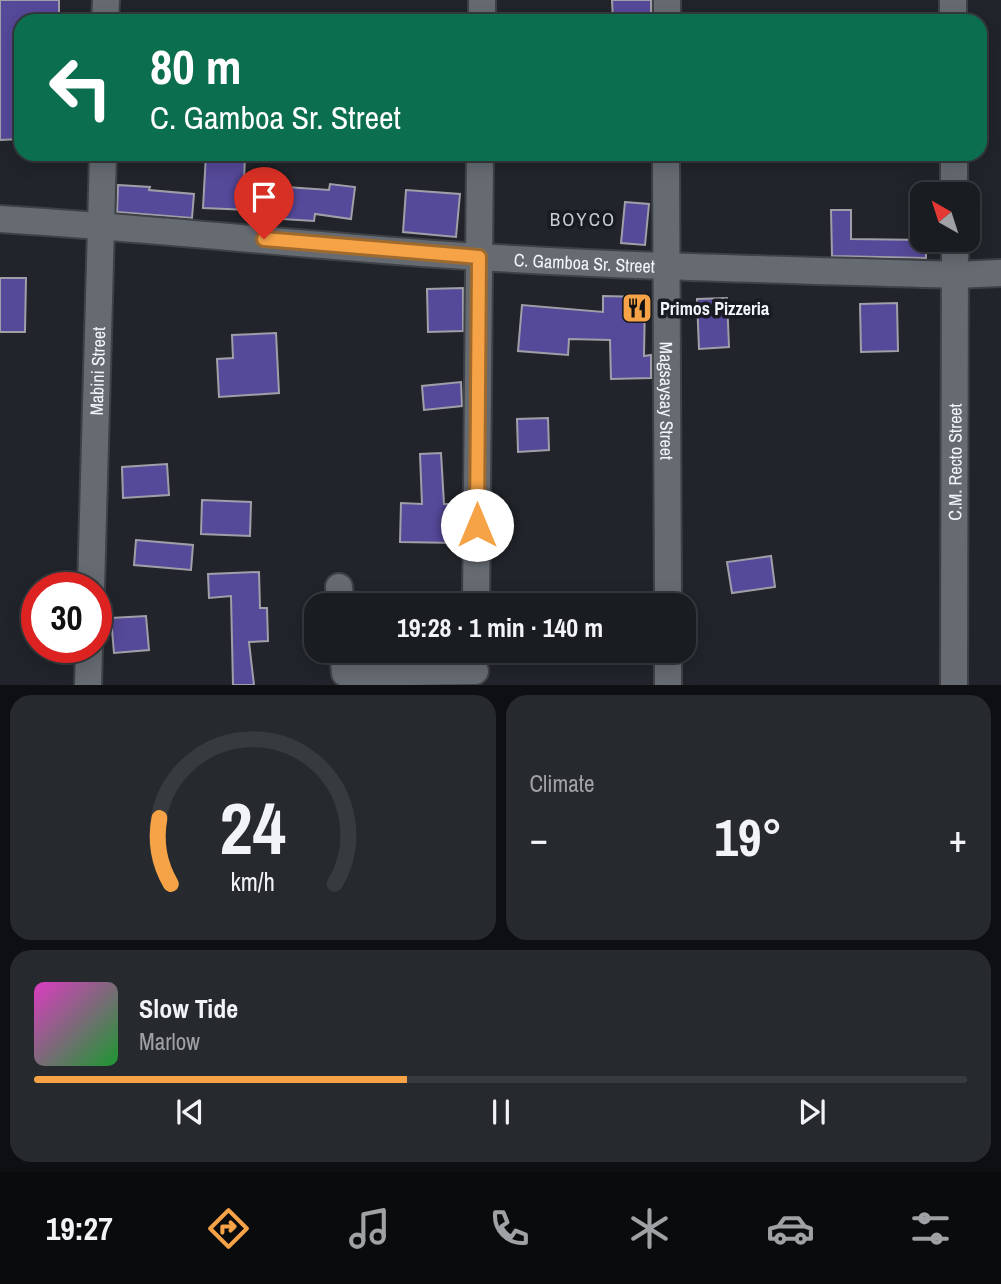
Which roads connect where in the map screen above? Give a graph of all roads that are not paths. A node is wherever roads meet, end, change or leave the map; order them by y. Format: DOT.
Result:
graph roads {
  1 [pos="103,161"];
  2 [pos="480,161"];
  3 [pos="666,161"];
  4 [pos="954,161"];
  5 [pos="954,182"];
  6 [pos="0,219"];
  7 [pos="102,225"];
  8 [pos="955,252"];
  9 [pos="479,257"];
  10 [pos="665,267"];
  11 [pos="1001,273"];
  12 [pos="955,275"];
  13 [pos="91,572"];
  14 [pos="476,593"];
  15 [pos="668,593"];
  16 [pos="89,663"];
  17 [pos="344,663"];
  18 [pos="668,663"];
  19 [pos="475,669"];
  20 [pos="88,685"];
  21 [pos="668,685"];
  22 [pos="954,685"];
  1 -- 7 [label="street, Mabini Street"];
  2 -- 9 [label="street"];
  3 -- 10 [label="street, Magsaysay Street"];
  4 -- 5 [label="street"];
  6 -- 7 [label="street, C. Gamboa Sr. Street"];
  7 -- 9 [label="street, C. Gamboa Sr. Street"];
  7 -- 13 [label="street, Mabini Street"];
  8 -- 12 [label="street, C.M. Recto Street"];
  9 -- 10 [label="street, C. Gamboa Sr. Street"];
  9 -- 14 [label="street"];
  10 -- 12 [label="street, C. Gamboa Sr. Street"];
  10 -- 15 [label="street, Magsaysay Street"];
  11 -- 12 [label="street, C. Gamboa Sr. Street"];
  12 -- 22 [label="street, C.M. Recto Street"];
  16 -- 20 [label="street"];
  17 -- 19 [label="street"];
  18 -- 21 [label="street"];
}
